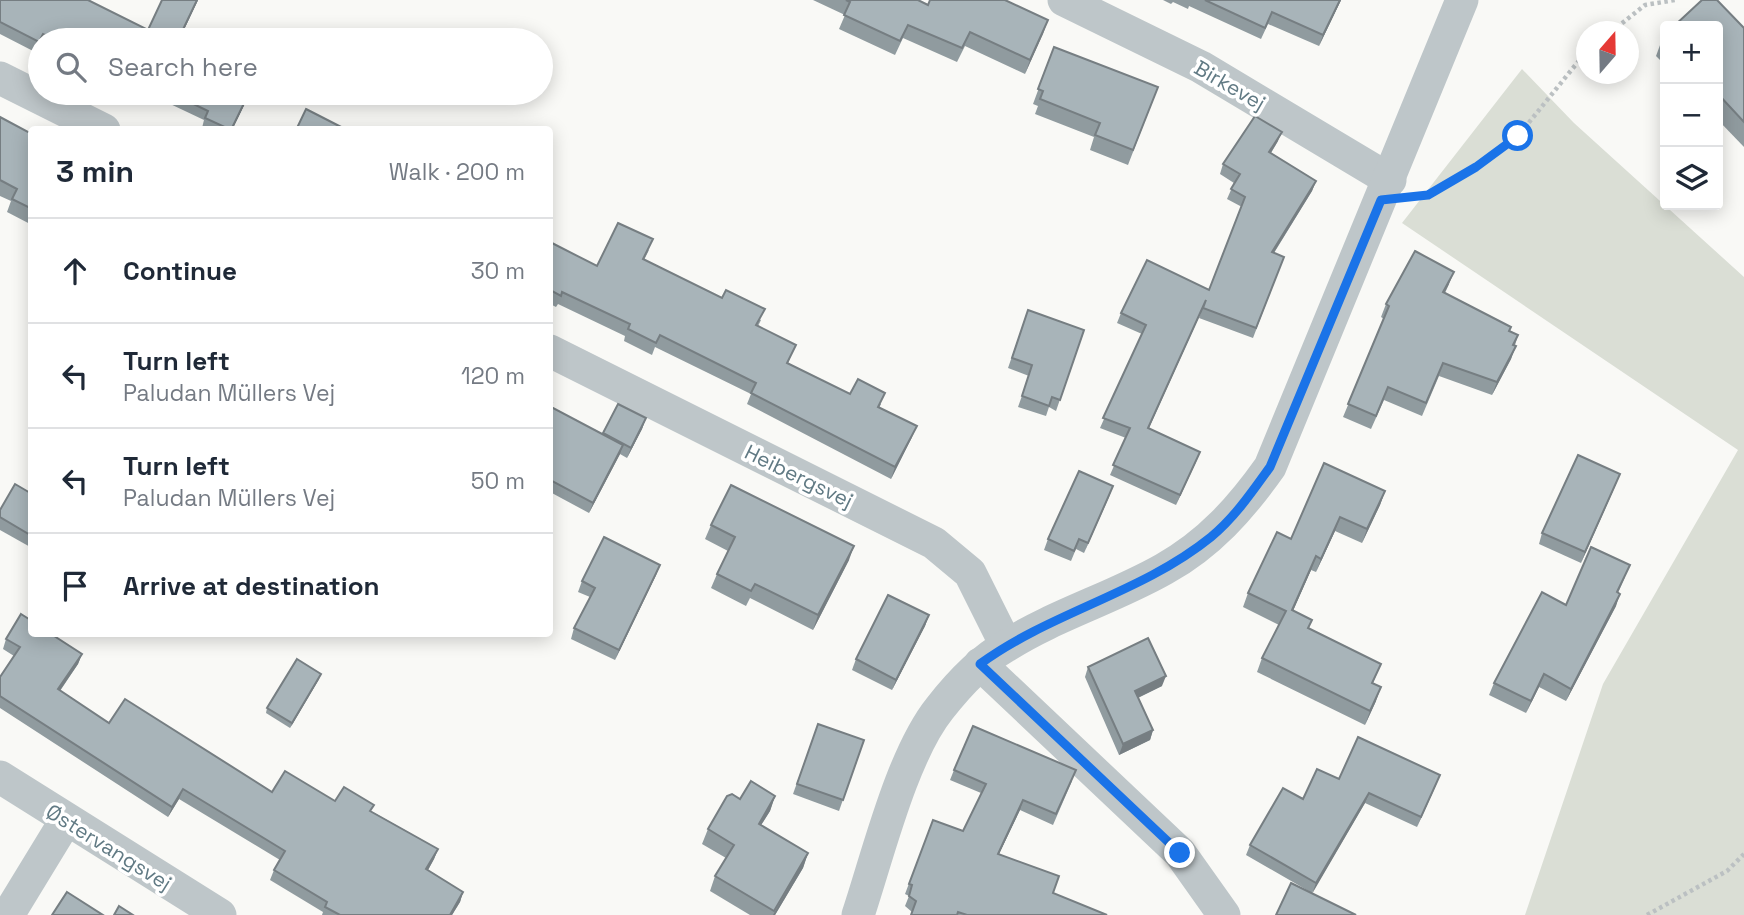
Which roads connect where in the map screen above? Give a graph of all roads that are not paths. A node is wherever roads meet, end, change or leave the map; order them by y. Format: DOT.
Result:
graph roads {
  1 [pos="1064,0"];
  2 [pos="1462,0"];
  3 [pos="0,78"];
  4 [pos="28,92"];
  5 [pos="54,105"];
  6 [pos="96,126"];
  7 [pos="1385,190"];
  8 [pos="553,352"];
  9 [pos="993,655"];
  10 [pos="0,777"];
  11 [pos="66,820"];
  12 [pos="8,915"];
  13 [pos="219,915"];
  14 [pos="858,915"];
  15 [pos="1224,915"];
  1 -- 7 [label="street, Birkevej"];
  2 -- 7 [label="street"];
  3 -- 4 [label="street"];
  5 -- 6 [label="street"];
  7 -- 9 [label="street"];
  8 -- 9 [label="street, Heibergsvej"];
  9 -- 14 [label="street"];
  9 -- 15 [label="street"];
  10 -- 11 [label="street, Østervangsvej"];
  11 -- 12 [label="street"];
  11 -- 13 [label="street, Østervangsvej"];
}
